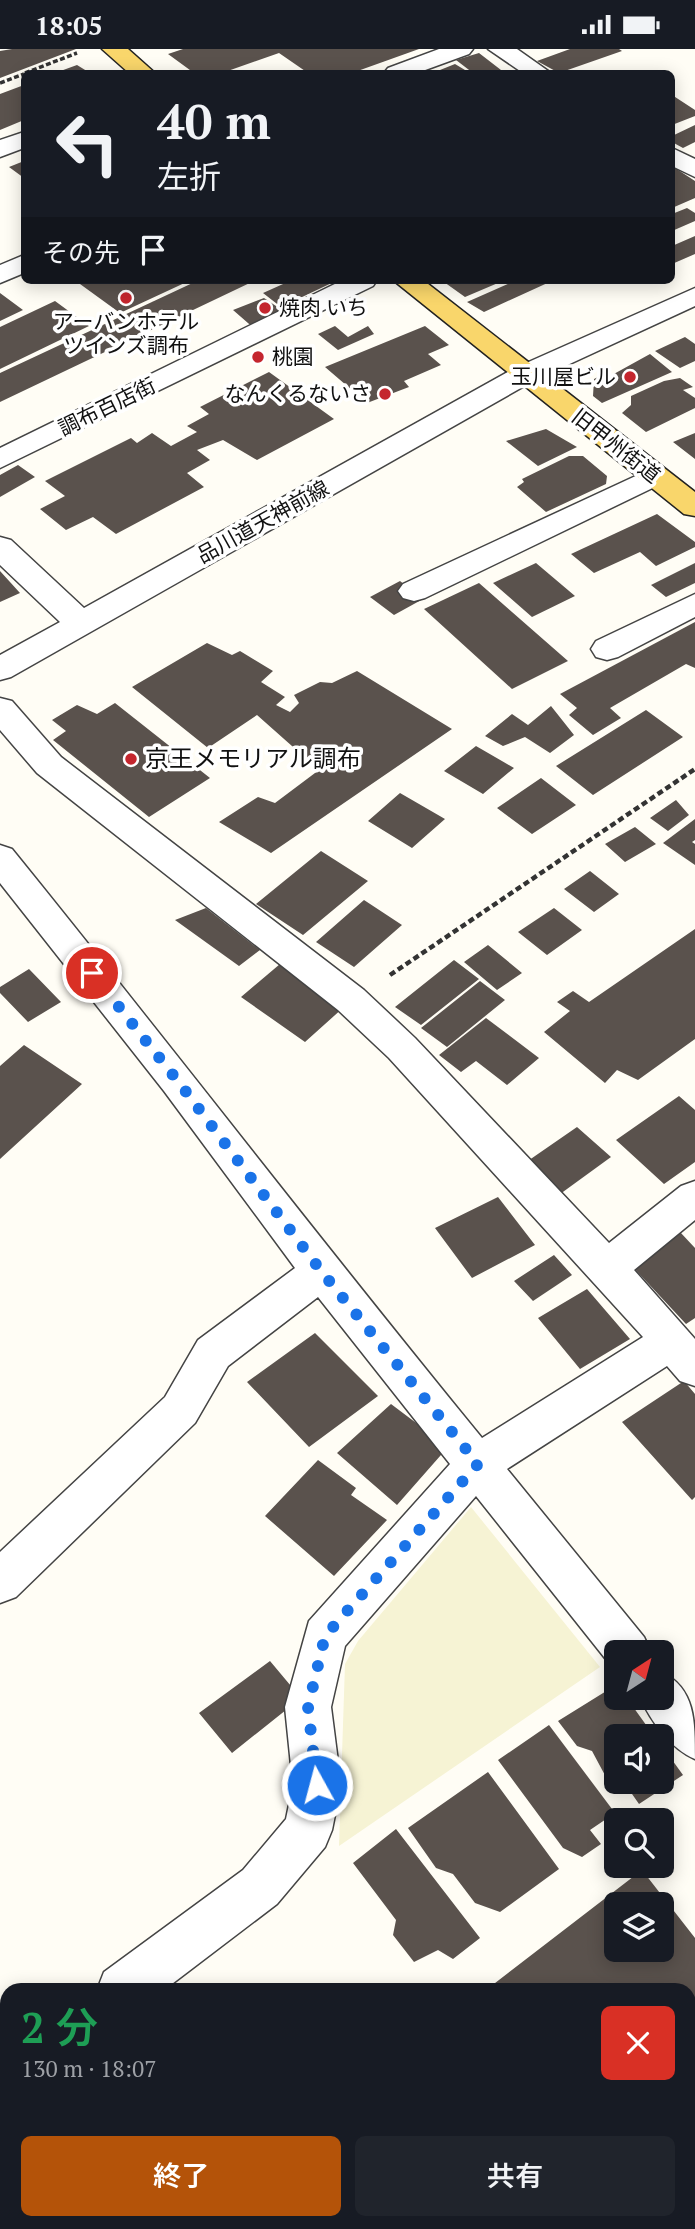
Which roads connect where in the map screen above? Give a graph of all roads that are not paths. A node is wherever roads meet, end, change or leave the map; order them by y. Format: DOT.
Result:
graph roads {
  1 [pos="114,49"];
  2 [pos="461,49"];
  3 [pos="500,49"];
  4 [pos="139,70"];
  5 [pos="404,70"];
  6 [pos="535,70"];
  7 [pos="21,140"];
  8 [pos="0,149"];
  9 [pos="356,284"];
  10 [pos="411,284"];
  11 [pos="695,296"];
  12 [pos="526,374"];
  13 [pos="0,459"];
  14 [pos="655,476"];
  15 [pos="695,507"];
  16 [pos="0,547"];
  17 [pos="414,591"];
  18 [pos="695,604"];
  19 [pos="82,623"];
  20 [pos="607,649"];
  21 [pos="0,669"];
  22 [pos="0,709"];
  23 [pos="0,858"];
  24 [pos="695,1197"];
  25 [pos="607,1268"];
  26 [pos="321,1271"];
  27 [pos="682,1355"];
  28 [pos="478,1464"];
  29 [pos="0,1582"];
  30 [pos="618,1640"];
  31 [pos="674,1709"];
  32 [pos="695,1735"];
  33 [pos="131,1983"];
  1 -- 4 [label="main road"];
  2 -- 5 [label="street"];
  3 -- 6 [label="street"];
  7 -- 8 [label="street"];
  9 -- 13 [label="street, 調布百店街"];
  10 -- 12 [label="main road, 旧甲州街道"];
  11 -- 12 [label="street, 品川道天神前線"];
  12 -- 14 [label="main road, 旧甲州街道"];
  12 -- 19 [label="street, 品川道天神前線"];
  14 -- 15 [label="main road, 旧甲州街道"];
  14 -- 17 [label="street"];
  16 -- 19 [label="street"];
  18 -- 20 [label="street"];
  19 -- 21 [label="street, 品川道天神前線"];
  22 -- 25 [label="street"];
  23 -- 26 [label="street"];
  24 -- 25 [label="street"];
  25 -- 27 [label="street"];
  26 -- 28 [label="street"];
  26 -- 29 [label="street"];
  27 -- 28 [label="street"];
  28 -- 30 [label="street"];
  28 -- 33 [label="street"];
  31 -- 32 [label="street"];
}
